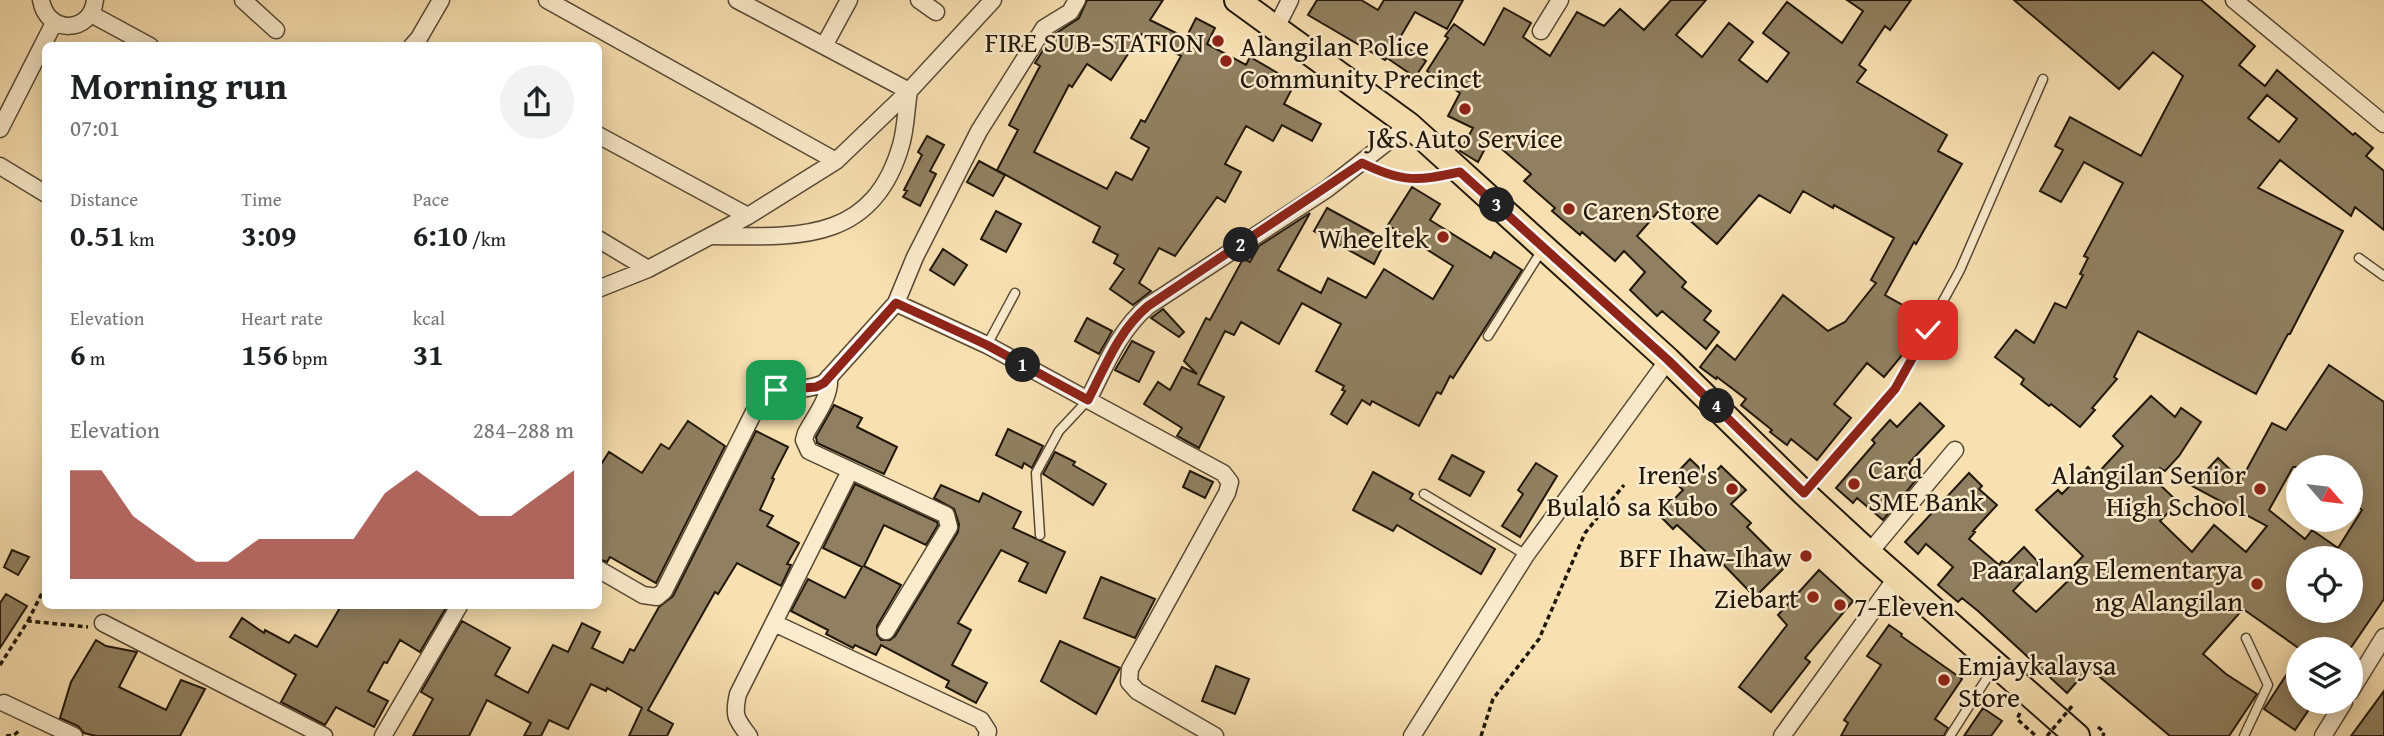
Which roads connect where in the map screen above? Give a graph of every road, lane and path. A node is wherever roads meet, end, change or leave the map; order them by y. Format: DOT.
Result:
graph roads {
  1 [pos="41,0"];
  2 [pos="243,0"];
  3 [pos="441,0"];
  4 [pos="547,0"];
  5 [pos="737,0"];
  6 [pos="849,0"];
  7 [pos="919,0"];
  8 [pos="993,0"];
  9 [pos="1077,0"];
  10 [pos="1237,0"];
  11 [pos="1290,0"];
  12 [pos="1560,0"];
  13 [pos="2234,0"];
  14 [pos="93,7"];
  15 [pos="936,12"];
  16 [pos="54,23"];
  17 [pos="1276,28"];
  18 [pos="276,30"];
  19 [pos="1541,31"];
  20 [pos="44,42"];
  21 [pos="143,42"];
  22 [pos="421,42"];
  23 [pos="824,46"];
  24 [pos="42,47"];
  25 [pos="2043,79"];
  26 [pos="909,91"];
  27 [pos="2384,124"];
  28 [pos="1409,125"];
  29 [pos="0,130"];
  30 [pos="602,137"];
  31 [pos="836,162"];
  32 [pos="1362,163"];
  33 [pos="0,166"];
  34 [pos="1460,172"];
  35 [pos="42,192"];
  36 [pos="748,216"];
  37 [pos="711,236"];
  38 [pos="602,241"];
  39 [pos="1544,248"];
  40 [pos="2359,258"];
  41 [pos="648,269"];
  42 [pos="2384,276"];
  43 [pos="602,287"];
  44 [pos="1015,292"];
  45 [pos="896,303"];
  46 [pos="1488,336"];
  47 [pos="987,345"];
  48 [pos="1668,360"];
  49 [pos="829,377"];
  50 [pos="1088,400"];
  51 [pos="1955,450"];
  52 [pos="850,471"];
  53 [pos="1624,485"];
  54 [pos="1804,493"];
  55 [pos="1424,494"];
  56 [pos="1040,535"];
  57 [pos="1869,553"];
  58 [pos="1527,555"];
  59 [pos="602,571"];
  60 [pos="1897,578"];
  61 [pos="42,593"];
  62 [pos="457,609"];
  63 [pos="28,621"];
  64 [pos="774,623"];
  65 [pos="109,626"];
  66 [pos="886,631"];
  67 [pos="2384,637"];
  68 [pos="2246,638"];
  69 [pos="1995,664"];
  70 [pos="0,665"];
  71 [pos="2363,671"];
  72 [pos="4,703"];
  73 [pos="2073,705"];
  74 [pos="2337,714"];
  75 [pos="74,736"];
  76 [pos="324,736"];
  77 [pos="383,736"];
  78 [pos="749,736"];
  79 [pos="988,736"];
  80 [pos="1215,736"];
  81 [pos="1412,736"];
  82 [pos="1481,736"];
  83 [pos="1782,736"];
  84 [pos="1950,736"];
  85 [pos="2047,736"];
  86 [pos="2077,736"];
  87 [pos="2244,736"];
  88 [pos="2323,736"];
  1 -- 16 [label="street"];
  2 -- 18 [label="street"];
  3 -- 22 [label="street"];
  4 -- 31 [label="street"];
  5 -- 23 [label="street"];
  6 -- 23 [label="street"];
  7 -- 15 [label="street"];
  8 -- 26 [label="street"];
  9 -- 45 [label="street"];
  10 -- 17 [label="main road"];
  11 -- 17 [label="street"];
  12 -- 19 [label="street"];
  13 -- 27 [label="street"];
  14 -- 16 [label="street"];
  14 -- 21 [label="street"];
  16 -- 20 [label="street"];
  17 -- 28 [label="main road"];
  23 -- 26 [label="street"];
  24 -- 29 [label="street"];
  25 -- 54 [label="lane"];
  26 -- 31 [label="street"];
  26 -- 37 [label="street"];
  28 -- 32 [label="street"];
  28 -- 34 [label="main road"];
  30 -- 36 [label="street"];
  31 -- 36 [label="street"];
  32 -- 34 [label="lane"];
  32 -- 50 [label="street"];
  33 -- 35 [label="street"];
  34 -- 39 [label="main road"];
  36 -- 37 [label="street"];
  37 -- 41 [label="street"];
  38 -- 41 [label="street"];
  39 -- 46 [label="lane"];
  39 -- 48 [label="main road"];
  40 -- 42 [label="lane"];
  41 -- 43 [label="street"];
  44 -- 47 [label="lane"];
  45 -- 47 [label="street"];
  45 -- 49 [label="street"];
  47 -- 50 [label="street"];
  48 -- 54 [label="main road"];
  48 -- 58 [label="street"];
  49 -- 52 [label="street"];
  49 -- 59 [label="street"];
  50 -- 56 [label="lane"];
  50 -- 80 [label="street"];
  51 -- 57 [label="street"];
  52 -- 64 [label="street"];
  52 -- 66 [label="street"];
  53 -- 82 [label="path"];
  54 -- 57 [label="main road"];
  55 -- 58 [label="lane"];
  57 -- 60 [label="main road"];
  58 -- 81 [label="street"];
  60 -- 69 [label="main road"];
  60 -- 83 [label="street"];
  61 -- 63 [label="path"];
  62 -- 77 [label="street"];
  63 -- 65 [label="path"];
  63 -- 70 [label="path"];
  64 -- 78 [label="street"];
  64 -- 79 [label="street"];
  65 -- 76 [label="street"];
  67 -- 71 [label="street"];
  68 -- 87 [label="lane"];
  69 -- 84 [label="lane"];
  69 -- 86 [label="main road"];
  72 -- 75 [label="street"];
  73 -- 85 [label="path, bridge"];
  74 -- 88 [label="street"];
}
